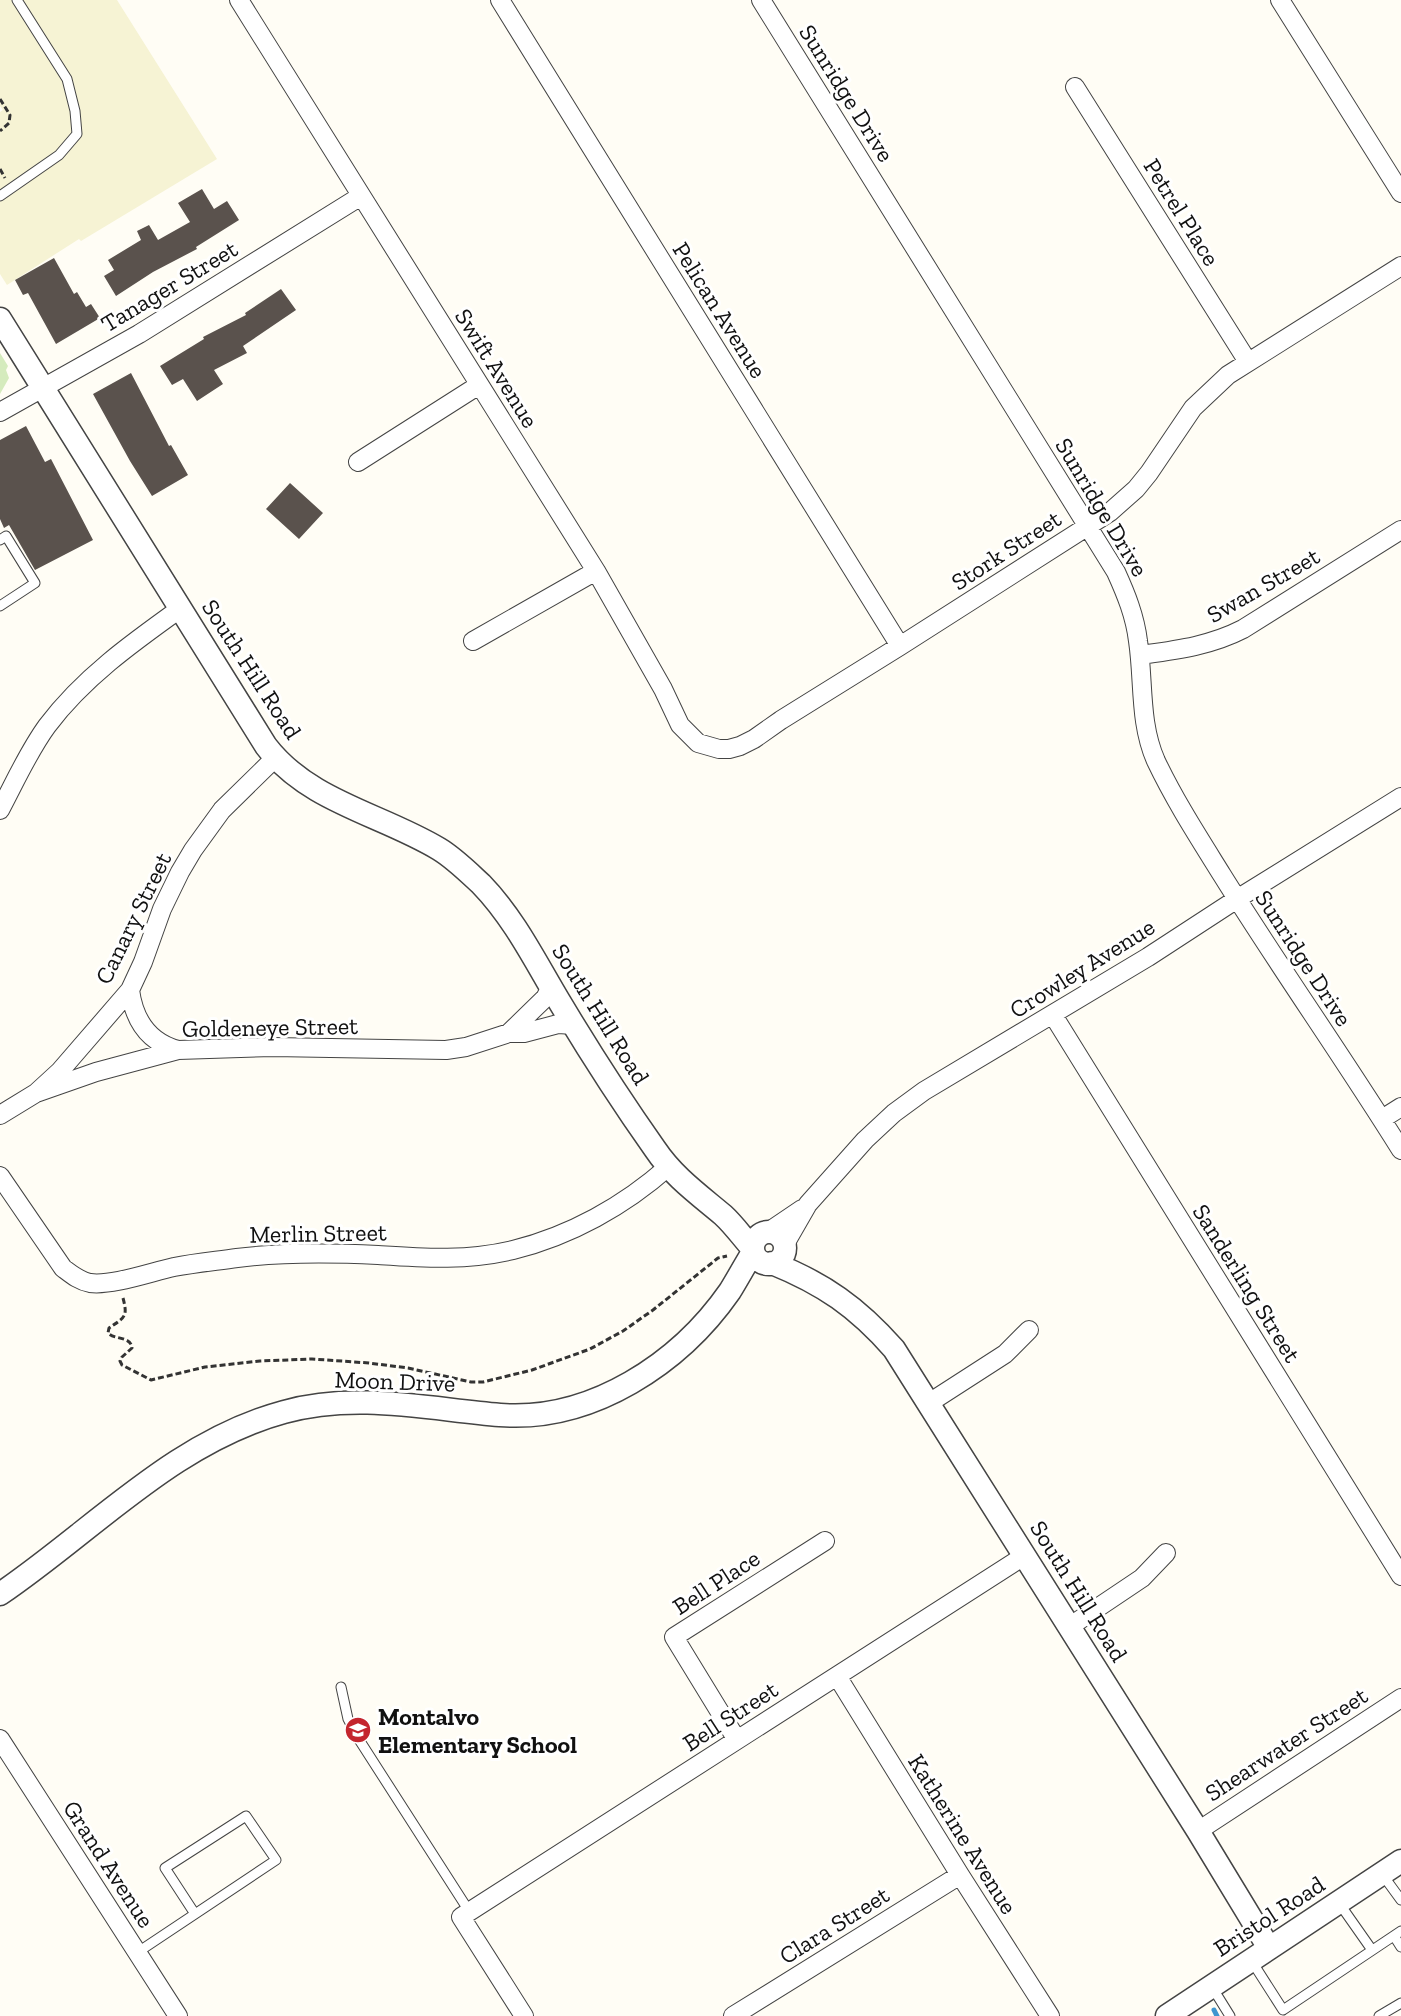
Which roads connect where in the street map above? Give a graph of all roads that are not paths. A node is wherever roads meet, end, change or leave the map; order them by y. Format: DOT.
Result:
graph roads {
  1 [pos="17,0"];
  2 [pos="239,0"];
  3 [pos="500,0"];
  4 [pos="761,0"];
  5 [pos="1280,0"];
  6 [pos="1075,87"];
  7 [pos="1401,193"];
  8 [pos="0,196"];
  9 [pos="361,196"];
  10 [pos="1401,266"];
  11 [pos="0,319"];
  12 [pos="1248,362"];
  13 [pos="479,385"];
  14 [pos="43,389"];
  15 [pos="0,412"];
  16 [pos="358,462"];
  17 [pos="1088,526"];
  18 [pos="1401,530"];
  19 [pos="0,540"];
  20 [pos="596,571"];
  21 [pos="0,606"];
  22 [pos="181,608"];
  23 [pos="472,642"];
  24 [pos="900,646"];
  25 [pos="1140,655"];
  26 [pos="719,749"];
  27 [pos="275,758"];
  28 [pos="1401,797"];
  29 [pos="0,810"];
  30 [pos="1237,899"];
  31 [pos="551,987"];
  32 [pos="130,990"];
  33 [pos="1053,1015"];
  34 [pos="574,1025"];
  35 [pos="509,1032"];
  36 [pos="178,1050"];
  37 [pos="36,1093"];
  38 [pos="1401,1107"];
  39 [pos="0,1115"];
  40 [pos="1382,1119"];
  41 [pos="1401,1150"];
  42 [pos="668,1167"];
  43 [pos="0,1176"];
  44 [pos="769,1248"];
  45 [pos="1029,1330"];
  46 [pos="929,1403"];
  47 [pos="825,1541"];
  48 [pos="1166,1553"];
  49 [pos="1024,1556"];
  50 [pos="1401,1576"];
  51 [pos="0,1594"];
  52 [pos="1069,1627"];
  53 [pos="837,1676"];
  54 [pos="341,1687"];
  55 [pos="1401,1698"];
  56 [pos="0,1738"];
  57 [pos="737,1740"];
  58 [pos="1198,1831"];
  59 [pos="1401,1861"];
  60 [pos="1382,1874"];
  61 [pos="960,1875"];
  62 [pos="1401,1900"];
  63 [pos="1339,1902"];
  64 [pos="195,1914"];
  65 [pos="465,1914"];
  66 [pos="1397,1933"];
  67 [pos="1401,1947"];
  68 [pos="1372,1950"];
  69 [pos="138,1952"];
  70 [pos="1260,1954"];
  71 [pos="1212,1986"];
  72 [pos="1401,2003"];
  73 [pos="1281,2013"];
  74 [pos="178,2016"];
  75 [pos="524,2016"];
  76 [pos="733,2016"];
  77 [pos="1050,2016"];
  78 [pos="1167,2016"];
  79 [pos="1230,2016"];
  80 [pos="1379,2016"];
  1 -- 8 [label="lane"];
  2 -- 9 [label="street, Swift Avenue"];
  3 -- 24 [label="street, Pelican Avenue"];
  4 -- 17 [label="street, Sunridge Drive"];
  5 -- 7 [label="street"];
  6 -- 12 [label="street, Petrel Place"];
  9 -- 13 [label="street, Swift Avenue"];
  9 -- 14 [label="street, Tanager Street"];
  10 -- 12 [label="street, Stork Street"];
  11 -- 14 [label="street, South Hill Road"];
  12 -- 17 [label="street, Stork Street"];
  13 -- 16 [label="street"];
  13 -- 20 [label="street, Swift Avenue"];
  14 -- 15 [label="street, Tanager Street"];
  14 -- 22 [label="street, South Hill Road"];
  17 -- 24 [label="street, Stork Street"];
  17 -- 25 [label="street, Sunridge Drive"];
  18 -- 25 [label="street, Swan Street"];
  19 -- 21 [label="lane"];
  20 -- 23 [label="street"];
  20 -- 26 [label="street, Swift Avenue"];
  22 -- 27 [label="street, South Hill Road"];
  22 -- 29 [label="street"];
  24 -- 26 [label="street, Stork Street"];
  25 -- 30 [label="street, Sunridge Drive"];
  27 -- 31 [label="street, South Hill Road"];
  27 -- 32 [label="street, Canary Street"];
  28 -- 30 [label="street, Crowley Avenue"];
  30 -- 33 [label="street, Crowley Avenue"];
  30 -- 40 [label="street, Sunridge Drive"];
  31 -- 34 [label="street, South Hill Road"];
  31 -- 35 [label="street, Goldeneye Street"];
  32 -- 36 [label="street"];
  32 -- 37 [label="street, Canary Street"];
  33 -- 44 [label="street, Crowley Avenue"];
  33 -- 50 [label="street, Sanderling Street"];
  34 -- 35 [label="street, Goldeneye Street"];
  34 -- 42 [label="street, South Hill Road"];
  35 -- 36 [label="street, Goldeneye Street"];
  36 -- 37 [label="street, Goldeneye Street"];
  37 -- 39 [label="street, Canary Street"];
  38 -- 40 [label="street"];
  40 -- 41 [label="street, Sunridge Drive"];
  42 -- 43 [label="street, Merlin Street"];
  42 -- 44 [label="street, South Hill Road"];
  44 -- 46 [label="street, South Hill Road"];
  44 -- 51 [label="street, Moon Drive"];
  45 -- 46 [label="street"];
  46 -- 49 [label="street, South Hill Road"];
  47 -- 57 [label="street, Bell Place"];
  48 -- 52 [label="street"];
  49 -- 52 [label="street, South Hill Road"];
  49 -- 53 [label="street, Bell Street"];
  52 -- 58 [label="street, South Hill Road"];
  53 -- 57 [label="street, Bell Street"];
  53 -- 61 [label="street, Katherine Avenue"];
  54 -- 65 [label="lane"];
  55 -- 58 [label="street, Shearwater Street"];
  56 -- 69 [label="street, Grand Avenue"];
  57 -- 65 [label="street, Bell Street"];
  58 -- 70 [label="street, South Hill Road"];
  59 -- 60 [label="street, Bristol Road"];
  60 -- 62 [label="lane"];
  60 -- 63 [label="street, Bristol Road"];
  61 -- 76 [label="street, Clara Street"];
  61 -- 77 [label="street, Katherine Avenue"];
  63 -- 68 [label="lane"];
  63 -- 70 [label="street, Bristol Road"];
  64 -- 64 [label="lane"];
  64 -- 69 [label="lane"];
  65 -- 75 [label="street"];
  66 -- 67 [label="lane"];
  66 -- 68 [label="lane"];
  68 -- 73 [label="lane"];
  69 -- 74 [label="street, Grand Avenue"];
  70 -- 71 [label="street, Bristol Road"];
  70 -- 73 [label="lane"];
  71 -- 78 [label="street, Bristol Road"];
  71 -- 79 [label="lane"];
  72 -- 80 [label="lane"];
}
